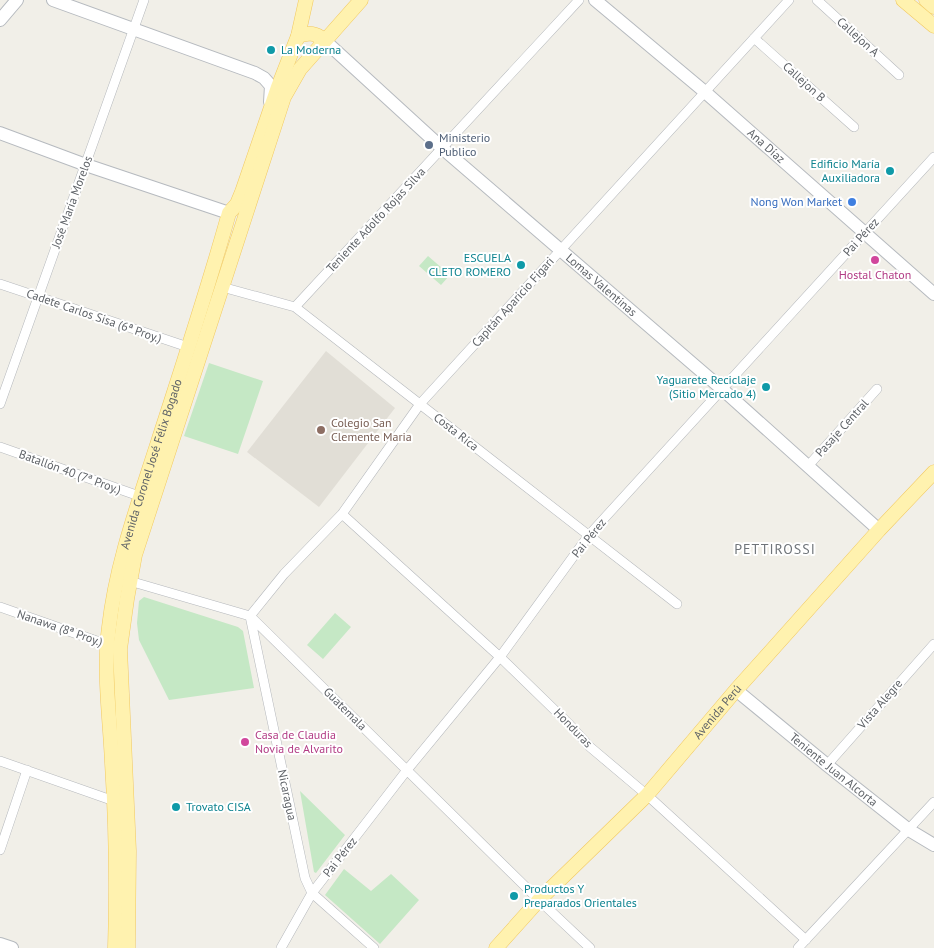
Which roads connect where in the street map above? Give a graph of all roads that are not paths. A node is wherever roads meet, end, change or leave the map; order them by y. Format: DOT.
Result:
graph roads {
  1 [pos="17,0"];
  2 [pos="54,0"];
  3 [pos="144,0"];
  4 [pos="306,0"];
  5 [pos="361,0"];
  6 [pos="579,0"];
  7 [pos="595,0"];
  8 [pos="789,0"];
  9 [pos="817,0"];
  10 [pos="903,0"];
  11 [pos="926,0"];
  12 [pos="934,7"];
  13 [pos="0,20"];
  14 [pos="934,26"];
  15 [pos="134,30"];
  16 [pos="298,36"];
  17 [pos="754,38"];
  18 [pos="324,40"];
  19 [pos="899,75"];
  20 [pos="705,92"];
  21 [pos="268,112"];
  22 [pos="854,127"];
  23 [pos="0,133"];
  24 [pos="442,148"];
  25 [pos="934,157"];
  26 [pos="86,165"];
  27 [pos="229,213"];
  28 [pos="864,234"];
  29 [pos="238,237"];
  30 [pos="561,250"];
  31 [pos="0,284"];
  32 [pos="222,287"];
  33 [pos="934,294"];
  34 [pos="38,297"];
  35 [pos="295,307"];
  36 [pos="188,348"];
  37 [pos="722,389"];
  38 [pos="877,389"];
  39 [pos="0,404"];
  40 [pos="420,404"];
  41 [pos="0,447"];
  42 [pos="808,466"];
  43 [pos="934,472"];
  44 [pos="139,496"];
  45 [pos="342,514"];
  46 [pos="879,530"];
  47 [pos="589,536"];
  48 [pos="123,579"];
  49 [pos="677,604"];
  50 [pos="0,607"];
  51 [pos="250,616"];
  52 [pos="934,644"];
  53 [pos="114,647"];
  54 [pos="500,657"];
  55 [pos="736,690"];
  56 [pos="0,761"];
  57 [pos="827,766"];
  58 [pos="27,770"];
  59 [pos="407,770"];
  60 [pos="647,795"];
  61 [pos="114,801"];
  62 [pos="934,802"];
  63 [pos="909,830"];
  64 [pos="934,845"];
  65 [pos="0,850"];
  66 [pos="312,893"];
  67 [pos="539,900"];
  68 [pos="806,940"];
  69 [pos="0,944"];
  70 [pos="12,948"];
  71 [pos="115,948"];
  72 [pos="128,948"];
  73 [pos="281,948"];
  74 [pos="374,948"];
  75 [pos="496,948"];
  76 [pos="590,948"];
  77 [pos="798,948"];
  1 -- 13 [label="street"];
  2 -- 15 [label="street"];
  3 -- 15 [label="street, José María Morelos"];
  4 -- 16 [label="main road, Avenida Coronel José Félix Bogado"];
  5 -- 18 [label="main road, Avenida Coronel José Félix Bogado"];
  6 -- 24 [label="street, Teniente Adolfo Rojas Silva"];
  7 -- 20 [label="street, Ana Díaz"];
  8 -- 17 [label="street, Capitán Aparicio Figari"];
  9 -- 19 [label="street, Callejon A"];
  10 -- 14 [label="main road"];
  11 -- 12 [label="main road"];
  15 -- 21 [label="street"];
  15 -- 26 [label="street, José María Morelos"];
  16 -- 18 [label="main road"];
  16 -- 21 [label="main road, Avenida Coronel José Félix Bogado"];
  17 -- 20 [label="street, Capitán Aparicio Figari"];
  17 -- 22 [label="street, Callejon B"];
  18 -- 24 [label="street, Lomas Valentinas"];
  18 -- 29 [label="main road, Avenida Coronel José Félix Bogado"];
  20 -- 28 [label="street, Ana Díaz"];
  20 -- 30 [label="street, Capitán Aparicio Figari"];
  21 -- 27 [label="main road, Avenida Coronel José Félix Bogado"];
  23 -- 26 [label="street"];
  24 -- 30 [label="street, Lomas Valentinas"];
  24 -- 35 [label="street, Teniente Adolfo Rojas Silva"];
  25 -- 28 [label="street, Pai Pérez"];
  26 -- 27 [label="street"];
  26 -- 34 [label="street, José María Morelos"];
  27 -- 29 [label="main road"];
  27 -- 36 [label="main road, Avenida Coronel José Félix Bogado"];
  28 -- 33 [label="street, Ana Díaz"];
  28 -- 37 [label="street, Pai Pérez"];
  29 -- 32 [label="main road, Avenida Coronel José Félix Bogado"];
  30 -- 37 [label="street, Lomas Valentinas"];
  30 -- 40 [label="street, Capitán Aparicio Figari"];
  31 -- 34 [label="street, Cadete Carlos Sisa (6ª Proy.)"];
  32 -- 35 [label="street, Costa Rica"];
  32 -- 48 [label="main road, Avenida Coronel José Félix Bogado"];
  34 -- 36 [label="street, Cadete Carlos Sisa (6ª Proy.)"];
  34 -- 39 [label="street, José María Morelos"];
  35 -- 40 [label="street, Costa Rica"];
  36 -- 44 [label="main road, Avenida Coronel José Félix Bogado"];
  37 -- 42 [label="street, Lomas Valentinas"];
  37 -- 47 [label="street, Pai Pérez"];
  38 -- 42 [label="street, Pasaje Central"];
  40 -- 45 [label="street, Capitán Aparicio Figari"];
  40 -- 47 [label="street, Costa Rica"];
  41 -- 44 [label="street, Batallón 40 (7ª Proy.)"];
  42 -- 46 [label="street, Lomas Valentinas"];
  43 -- 46 [label="main road, Avenida Perú"];
  44 -- 48 [label="main road, Avenida Coronel José Félix Bogado"];
  45 -- 51 [label="street, Capitán Aparicio Figari"];
  45 -- 54 [label="street, Honduras"];
  46 -- 55 [label="main road, Avenida Perú"];
  47 -- 49 [label="street, Costa Rica"];
  47 -- 54 [label="street, Pai Pérez"];
  48 -- 51 [label="street, Guatemala"];
  48 -- 53 [label="main road, Avenida Coronel José Félix Bogado"];
  50 -- 53 [label="street, Nanawa (8ª Proy.)"];
  51 -- 59 [label="street, Guatemala"];
  51 -- 66 [label="street, Nicaragua"];
  52 -- 57 [label="street, Vista Alegre"];
  53 -- 61 [label="main road, Avenida Coronel José Félix Bogado"];
  53 -- 72 [label="main road, Avenida Coronel José Félix Bogado"];
  54 -- 59 [label="street, Pai Pérez"];
  54 -- 60 [label="street, Honduras"];
  55 -- 57 [label="street, Teniente Juan Alcorta"];
  55 -- 60 [label="main road, Avenida Perú"];
  56 -- 58 [label="street"];
  57 -- 63 [label="street, Teniente Juan Alcorta"];
  58 -- 61 [label="street"];
  58 -- 65 [label="street"];
  59 -- 66 [label="street, Pai Pérez"];
  59 -- 67 [label="street, Guatemala"];
  60 -- 67 [label="main road, Avenida Perú"];
  60 -- 68 [label="street, Honduras"];
  61 -- 71 [label="main road, Avenida Coronel José Félix Bogado"];
  62 -- 63 [label="street"];
  63 -- 64 [label="street, Teniente Juan Alcorta"];
  63 -- 68 [label="street"];
  66 -- 73 [label="street, Pai Pérez"];
  66 -- 74 [label="street, Nicaragua"];
  67 -- 75 [label="main road, Avenida Perú"];
  67 -- 76 [label="street, Guatemala"];
  68 -- 77 [label="street"];
  69 -- 70 [label="street"];
}
